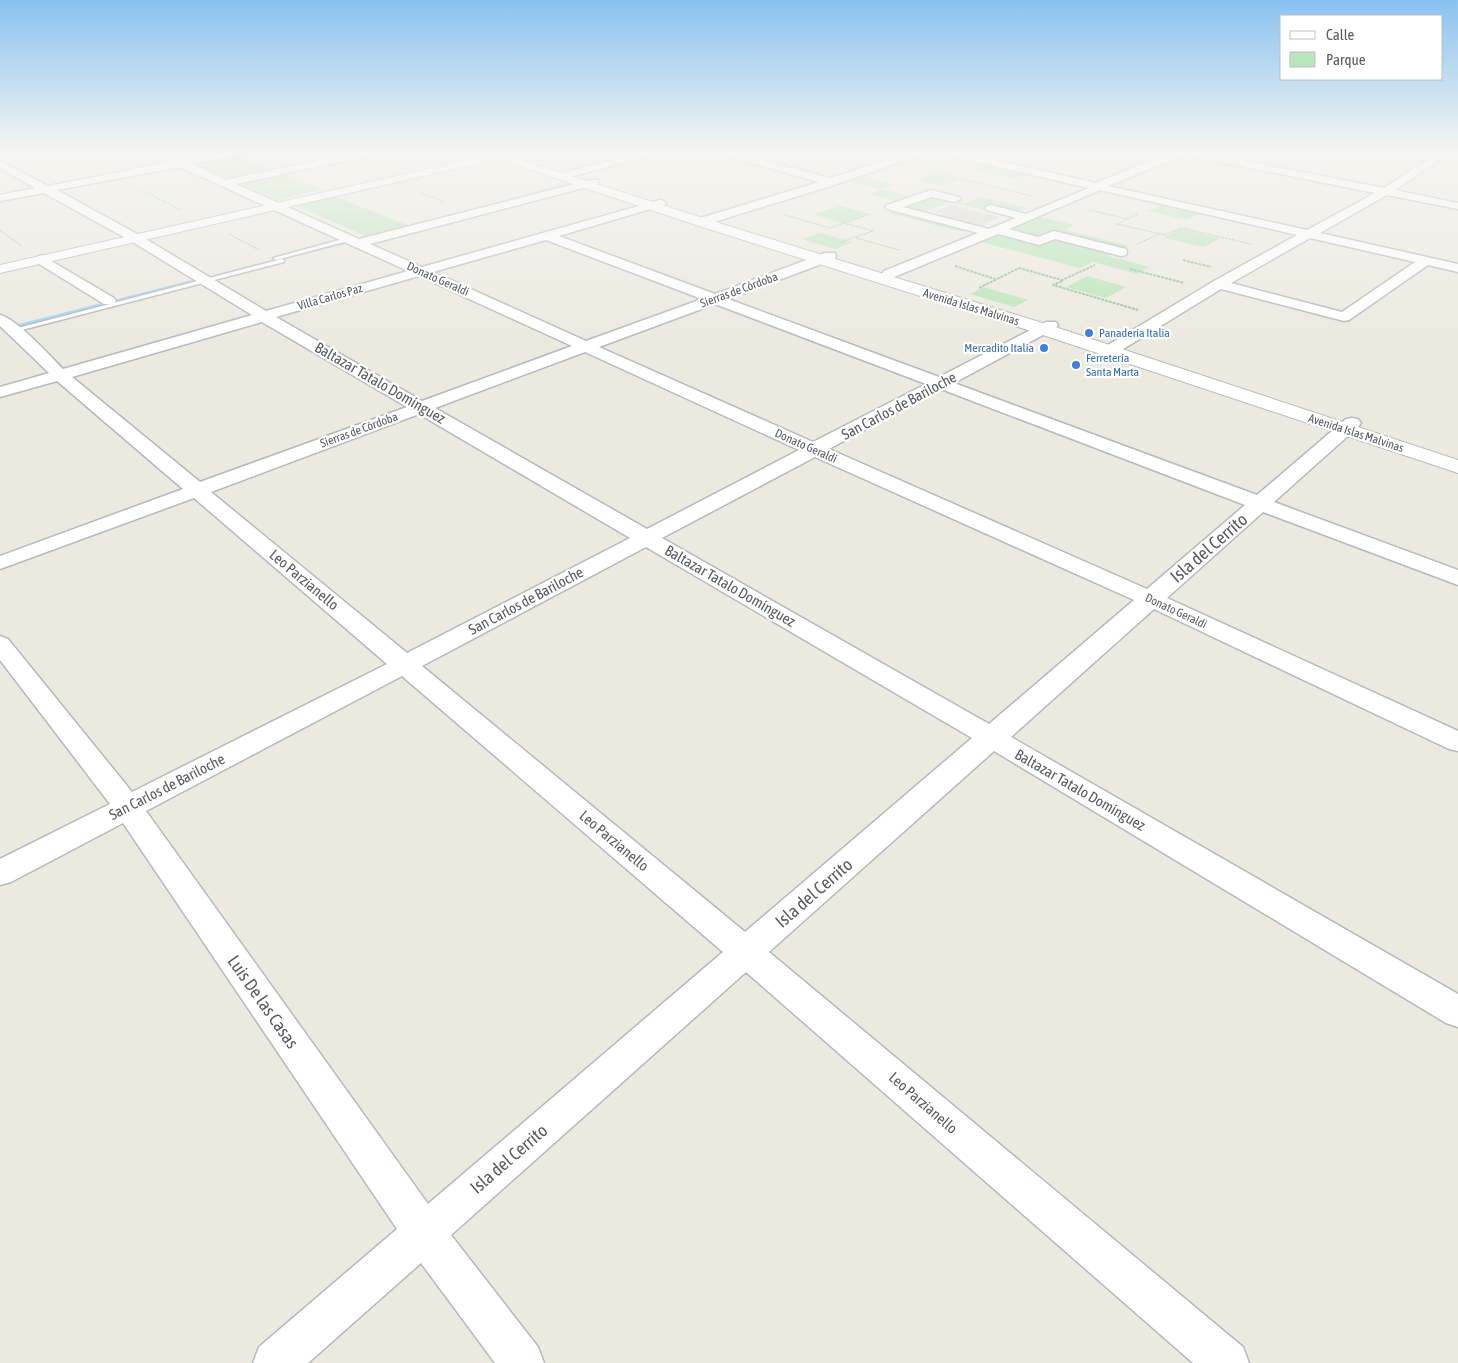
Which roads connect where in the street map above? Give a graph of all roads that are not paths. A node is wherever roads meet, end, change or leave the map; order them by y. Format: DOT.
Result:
graph roads {
  1 [pos="93,215"];
  2 [pos="239,215"];
  3 [pos="296,215"];
  4 [pos="467,215"];
  5 [pos="618,215"];
  6 [pos="687,215"];
  7 [pos="726,215"];
  8 [pos="923,215"];
  9 [pos="1017,215"];
  10 [pos="1032,215"];
  11 [pos="1220,215"];
  12 [pos="1346,215"];
  13 [pos="1026,217"];
  14 [pos="706,221"];
  15 [pos="991,231"];
  16 [pos="546,235"];
  17 [pos="1310,235"];
  18 [pos="135,238"];
  19 [pos="355,241"];
  20 [pos="1121,252"];
  21 [pos="822,256"];
  22 [pos="41,260"];
  23 [pos="1426,261"];
  24 [pos="1458,268"];
  25 [pos="0,269"];
  26 [pos="420,271"];
  27 [pos="889,274"];
  28 [pos="205,281"];
  29 [pos="1215,287"];
  30 [pos="715,298"];
  31 [pos="109,301"];
  32 [pos="263,316"];
  33 [pos="7,324"];
  34 [pos="1047,327"];
  35 [pos="585,346"];
  36 [pos="1113,348"];
  37 [pos="60,375"];
  38 [pos="943,383"];
  39 [pos="0,392"];
  40 [pos="421,406"];
  41 [pos="1349,427"];
  42 [pos="815,450"];
  43 [pos="1458,455"];
  44 [pos="1458,466"];
  45 [pos="197,490"];
  46 [pos="1260,504"];
  47 [pos="647,538"];
  48 [pos="0,562"];
  49 [pos="1458,578"];
  50 [pos="1151,599"];
  51 [pos="0,644"];
  52 [pos="404,665"];
  53 [pos="992,738"];
  54 [pos="1458,742"];
  55 [pos="128,807"];
  56 [pos="0,873"];
  57 [pos="746,952"];
  58 [pos="1458,1012"];
  59 [pos="424,1233"];
  60 [pos="276,1363"];
  61 [pos="522,1363"];
  62 [pos="1227,1363"];
  1 -- 18 [label="street, Baltazar Tatalo Domínguez"];
  2 -- 18 [label="main road"];
  3 -- 19 [label="street, Donato Geraldi"];
  4 -- 19 [label="street"];
  5 -- 16 [label="street, Villa Carlos Paz"];
  6 -- 14 [label="main road, Avenida Islas Malvinas"];
  7 -- 14 [label="street"];
  8 -- 15 [label="street"];
  9 -- 13 [label="street"];
  10 -- 13 [label="street"];
  11 -- 17 [label="street"];
  12 -- 17 [label="street"];
  13 -- 15 [label="street"];
  14 -- 21 [label="main road, Avenida Islas Malvinas"];
  15 -- 20 [label="street"];
  15 -- 27 [label="street"];
  16 -- 26 [label="street, Villa Carlos Paz"];
  16 -- 30 [label="street"];
  17 -- 23 [label="street"];
  17 -- 29 [label="street"];
  18 -- 22 [label="main road"];
  18 -- 28 [label="street, Baltazar Tatalo Domínguez"];
  19 -- 26 [label="street, Donato Geraldi"];
  19 -- 28 [label="lane"];
  21 -- 27 [label="main road, Avenida Islas Malvinas"];
  21 -- 30 [label="street, Sierras de Córdoba"];
  21 -- 34 [label="main road, Avenida Islas Malvinas"];
  22 -- 25 [label="main road"];
  22 -- 31 [label="street"];
  23 -- 24 [label="street"];
  23 -- 29 [label="street"];
  26 -- 32 [label="street, Villa Carlos Paz"];
  26 -- 35 [label="street, Donato Geraldi"];
  27 -- 34 [label="main road, Avenida Islas Malvinas"];
  28 -- 32 [label="street, Baltazar Tatalo Domínguez"];
  28 -- 33 [label="lane"];
  29 -- 36 [label="street"];
  30 -- 35 [label="street, Sierras de Córdoba"];
  30 -- 38 [label="street"];
  32 -- 37 [label="street, Villa Carlos Paz"];
  32 -- 40 [label="street, Baltazar Tatalo Domínguez"];
  33 -- 37 [label="street, Leo Parzianello"];
  34 -- 36 [label="main road, Avenida Islas Malvinas"];
  34 -- 38 [label="street, San Carlos de Bariloche"];
  35 -- 40 [label="street, Sierras de Córdoba"];
  35 -- 42 [label="street, Donato Geraldi"];
  36 -- 41 [label="main road, Avenida Islas Malvinas"];
  37 -- 39 [label="street, Villa Carlos Paz"];
  37 -- 45 [label="street, Leo Parzianello"];
  38 -- 42 [label="street, San Carlos de Bariloche"];
  38 -- 46 [label="street"];
  40 -- 45 [label="street, Sierras de Córdoba"];
  40 -- 47 [label="street, Baltazar Tatalo Domínguez"];
  41 -- 43 [label="main road, Avenida Islas Malvinas"];
  41 -- 44 [label="main road, Avenida Islas Malvinas"];
  41 -- 46 [label="street, Isla del Cerrito"];
  42 -- 47 [label="street, San Carlos de Bariloche"];
  42 -- 50 [label="street, Donato Geraldi"];
  45 -- 48 [label="street, Sierras de Córdoba"];
  45 -- 52 [label="street, Leo Parzianello"];
  46 -- 49 [label="street"];
  46 -- 50 [label="street, Isla del Cerrito"];
  47 -- 52 [label="street, San Carlos de Bariloche"];
  47 -- 53 [label="street, Baltazar Tatalo Domínguez"];
  50 -- 53 [label="street, Isla del Cerrito"];
  50 -- 54 [label="street, Donato Geraldi"];
  51 -- 55 [label="street, Luis De las Casas"];
  52 -- 55 [label="street, San Carlos de Bariloche"];
  52 -- 57 [label="street, Leo Parzianello"];
  53 -- 57 [label="street, Isla del Cerrito"];
  53 -- 58 [label="street, Baltazar Tatalo Domínguez"];
  55 -- 56 [label="street, San Carlos de Bariloche"];
  55 -- 59 [label="street, Luis De las Casas"];
  57 -- 59 [label="street, Isla del Cerrito"];
  57 -- 62 [label="street, Leo Parzianello"];
  59 -- 60 [label="street, Isla del Cerrito"];
  59 -- 61 [label="street, Luis De las Casas"];
}
